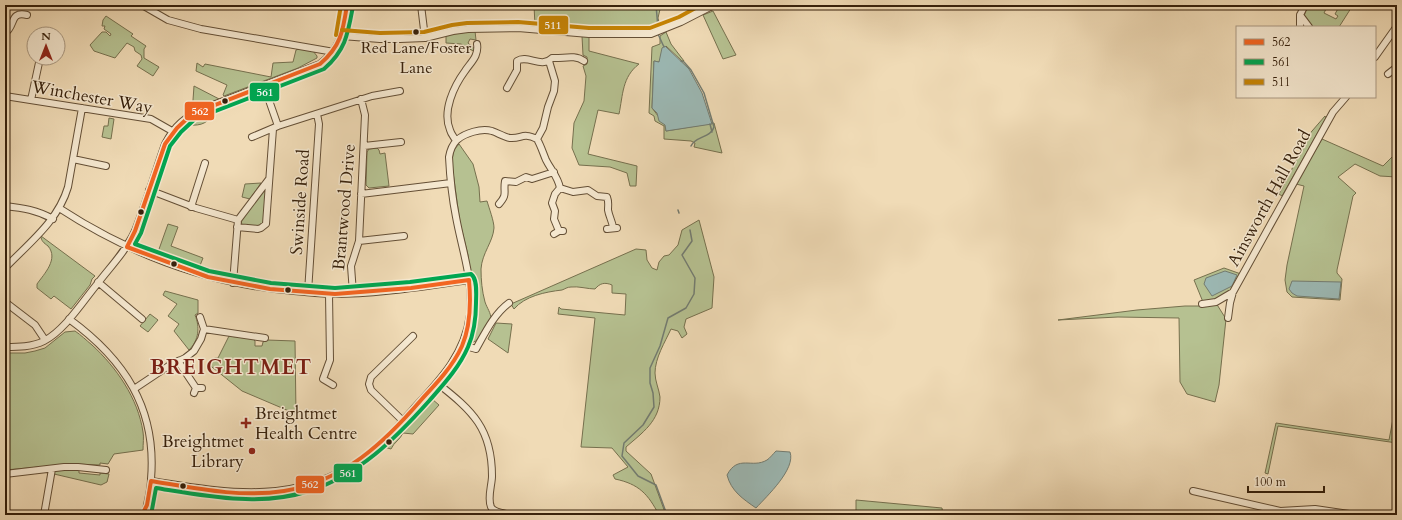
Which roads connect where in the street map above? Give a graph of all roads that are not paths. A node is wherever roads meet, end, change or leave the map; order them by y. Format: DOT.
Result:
graph roads {
  1 [pos="142,5"];
  2 [pos="347,5"];
  3 [pos="421,5"];
  4 [pos="714,5"];
  5 [pos="1305,5"];
  6 [pos="27,15"];
  7 [pos="1300,15"];
  8 [pos="1300,26"];
  9 [pos="1308,26"];
  10 [pos="1397,26"];
  11 [pos="5,33"];
  12 [pos="342,36"];
  13 [pos="425,38"];
  14 [pos="477,44"];
  15 [pos="334,52"];
  16 [pos="1376,56"];
  17 [pos="549,61"];
  18 [pos="584,61"];
  19 [pos="38,66"];
  20 [pos="1397,67"];
  21 [pos="1388,74"];
  22 [pos="264,86"];
  23 [pos="506,90"];
  24 [pos="400,91"];
  25 [pos="5,96"];
  26 [pos="1345,98"];
  27 [pos="361,99"];
  28 [pos="32,100"];
  29 [pos="82,108"];
  30 [pos="317,114"];
  31 [pos="276,127"];
  32 [pos="172,131"];
  33 [pos="256,138"];
  34 [pos="537,139"];
  35 [pos="456,141"];
  36 [pos="401,142"];
  37 [pos="382,144"];
  38 [pos="364,146"];
  39 [pos="382,151"];
  40 [pos="73,159"];
  41 [pos="205,163"];
  42 [pos="106,166"];
  43 [pos="554,172"];
  44 [pos="269,179"];
  45 [pos="451,182"];
  46 [pos="560,188"];
  47 [pos="149,190"];
  48 [pos="361,194"];
  49 [pos="5,206"];
  50 [pos="498,206"];
  51 [pos="191,207"];
  52 [pos="59,208"];
  53 [pos="53,219"];
  54 [pos="238,220"];
  55 [pos="237,227"];
  56 [pos="612,228"];
  57 [pos="559,232"];
  58 [pos="404,236"];
  59 [pos="359,241"];
  60 [pos="127,246"];
  61 [pos="5,268"];
  62 [pos="469,280"];
  63 [pos="98,282"];
  64 [pos="233,283"];
  65 [pos="308,292"];
  66 [pos="1233,292"];
  67 [pos="353,293"];
  68 [pos="329,294"];
  69 [pos="5,302"];
  70 [pos="509,302"];
  71 [pos="1202,304"];
  72 [pos="200,317"];
  73 [pos="143,318"];
  74 [pos="1228,318"];
  75 [pos="69,319"];
  76 [pos="204,329"];
  77 [pos="412,336"];
  78 [pos="261,339"];
  79 [pos="45,340"];
  80 [pos="462,346"];
  81 [pos="5,347"];
  82 [pos="178,361"];
  83 [pos="437,383"];
  84 [pos="333,386"];
  85 [pos="134,390"];
  86 [pos="197,390"];
  87 [pos="403,421"];
  88 [pos="52,469"];
  89 [pos="106,470"];
  90 [pos="5,474"];
  91 [pos="151,481"];
  92 [pos="1193,491"];
  93 [pos="147,505"];
  94 [pos="44,515"];
  95 [pos="142,515"];
  96 [pos="146,515"];
  97 [pos="511,515"];
  98 [pos="1356,515"];
  99 [pos="1394,515"];
  100 [pos="1397,515"];
  1 -- 15 [label="street"];
  2 -- 12 [label="street"];
  3 -- 13 [label="street"];
  4 -- 13 [label="street"];
  5 -- 7 [label="street"];
  6 -- 11 [label="street"];
  7 -- 8 [label="street"];
  7 -- 9 [label="street"];
  10 -- 16 [label="street"];
  12 -- 13 [label="street"];
  12 -- 15 [label="street"];
  14 -- 35 [label="street"];
  15 -- 22 [label="street"];
  17 -- 18 [label="street"];
  17 -- 23 [label="street"];
  17 -- 34 [label="street"];
  19 -- 28 [label="street"];
  20 -- 21 [label="street"];
  22 -- 31 [label="street"];
  22 -- 32 [label="street"];
  24 -- 27 [label="street"];
  25 -- 28 [label="street, Winchester Way"];
  26 -- 66 [label="street, Ainsworth Hall Road"];
  27 -- 30 [label="street"];
  27 -- 38 [label="street, Brantwood Drive"];
  28 -- 29 [label="street, Winchester Way"];
  29 -- 32 [label="street, Winchester Way"];
  29 -- 40 [label="street"];
  30 -- 31 [label="street"];
  30 -- 65 [label="street, Swinside Road"];
  31 -- 33 [label="street"];
  31 -- 44 [label="street"];
  32 -- 47 [label="street"];
  34 -- 35 [label="street"];
  34 -- 43 [label="street"];
  35 -- 45 [label="street"];
  36 -- 37 [label="street"];
  37 -- 38 [label="street"];
  37 -- 39 [label="street"];
  38 -- 48 [label="street, Brantwood Drive"];
  40 -- 42 [label="street"];
  40 -- 52 [label="street"];
  41 -- 51 [label="street"];
  43 -- 46 [label="street"];
  43 -- 50 [label="street"];
  44 -- 54 [label="street"];
  44 -- 55 [label="street"];
  45 -- 48 [label="street"];
  45 -- 62 [label="street"];
  46 -- 56 [label="street"];
  46 -- 57 [label="street"];
  47 -- 51 [label="street"];
  47 -- 60 [label="street"];
  48 -- 59 [label="street, Brantwood Drive"];
  49 -- 53 [label="street"];
  51 -- 54 [label="street"];
  52 -- 53 [label="street"];
  52 -- 60 [label="street"];
  53 -- 61 [label="street"];
  54 -- 55 [label="street"];
  55 -- 64 [label="street"];
  58 -- 59 [label="street"];
  59 -- 67 [label="street, Brantwood Drive"];
  60 -- 63 [label="street"];
  60 -- 64 [label="street"];
  62 -- 67 [label="street"];
  62 -- 80 [label="street"];
  63 -- 73 [label="street"];
  63 -- 75 [label="street"];
  64 -- 65 [label="street"];
  65 -- 68 [label="street"];
  66 -- 71 [label="street"];
  66 -- 74 [label="street, Ainsworth Hall Road"];
  67 -- 68 [label="street"];
  68 -- 84 [label="street"];
  69 -- 79 [label="street"];
  70 -- 80 [label="street"];
  72 -- 76 [label="street"];
  75 -- 79 [label="street"];
  75 -- 85 [label="street"];
  76 -- 78 [label="street"];
  76 -- 82 [label="street"];
  77 -- 87 [label="street"];
  79 -- 81 [label="street"];
  80 -- 83 [label="street"];
  82 -- 85 [label="street"];
  82 -- 86 [label="street"];
  83 -- 87 [label="street"];
  83 -- 97 [label="street"];
  85 -- 91 [label="street"];
  87 -- 91 [label="street"];
  88 -- 89 [label="street"];
  88 -- 90 [label="street"];
  88 -- 94 [label="street"];
  91 -- 93 [label="street"];
  92 -- 98 [label="street"];
  93 -- 95 [label="street"];
  93 -- 96 [label="street"];
  99 -- 100 [label="street"];
}
